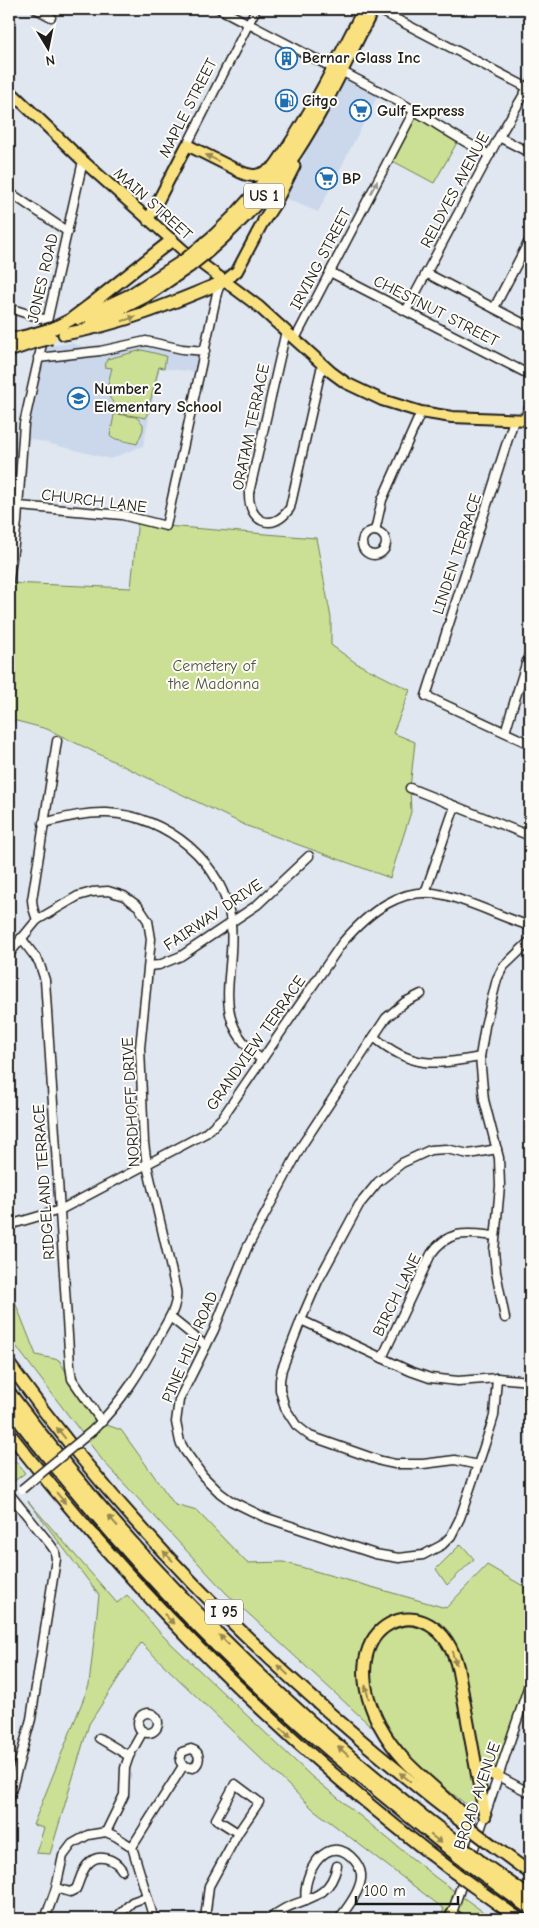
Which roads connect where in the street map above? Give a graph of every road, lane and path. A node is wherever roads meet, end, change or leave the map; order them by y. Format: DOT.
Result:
graph roads {
  1 [pos="36,9"];
  2 [pos="220,9"];
  3 [pos="256,9"];
  4 [pos="364,9"];
  5 [pos="373,9"];
  6 [pos="377,9"];
  7 [pos="51,17"];
  8 [pos="248,23"];
  9 [pos="337,70"];
  10 [pos="529,86"];
  11 [pos="9,90"];
  12 [pos="414,111"];
  13 [pos="311,128"];
  14 [pos="500,137"];
  15 [pos="187,145"];
  16 [pos="530,152"];
  17 [pos="490,154"];
  18 [pos="83,161"];
  19 [pos="280,162"];
  20 [pos="236,170"];
  21 [pos="9,192"];
  22 [pos="148,220"];
  23 [pos="264,220"];
  24 [pos="68,232"];
  25 [pos="530,239"];
  26 [pos="172,240"];
  27 [pos="202,252"];
  28 [pos="330,272"];
  29 [pos="426,273"];
  30 [pos="225,281"];
  31 [pos="9,308"];
  32 [pos="494,308"];
  33 [pos="406,311"];
  34 [pos="530,327"];
  35 [pos="54,330"];
  36 [pos="286,331"];
  37 [pos="12,339"];
  38 [pos="33,339"];
  39 [pos="295,339"];
  40 [pos="9,351"];
  41 [pos="205,351"];
  42 [pos="38,358"];
  43 [pos="322,365"];
  44 [pos="530,375"];
  45 [pos="530,406"];
  46 [pos="421,412"];
  47 [pos="514,420"];
  48 [pos="528,420"];
  49 [pos="19,506"];
  50 [pos="375,531"];
  51 [pos="9,580"];
  52 [pos="530,651"];
  53 [pos="505,732"];
  54 [pos="56,742"];
  55 [pos="530,744"];
  56 [pos="410,788"];
  57 [pos="455,806"];
  58 [pos="43,823"];
  59 [pos="530,836"];
  60 [pos="309,856"];
  61 [pos="425,892"];
  62 [pos="37,920"];
  63 [pos="231,923"];
  64 [pos="530,926"];
  65 [pos="21,938"];
  66 [pos="530,941"];
  67 [pos="9,954"];
  68 [pos="149,966"];
  69 [pos="421,994"];
  70 [pos="374,1037"];
  71 [pos="480,1057"];
  72 [pos="262,1060"];
  73 [pos="497,1149"];
  74 [pos="146,1165"];
  75 [pos="60,1210"];
  76 [pos="9,1225"];
  77 [pos="495,1236"];
  78 [pos="170,1318"];
  79 [pos="506,1318"];
  80 [pos="301,1320"];
  81 [pos="206,1346"];
  82 [pos="382,1358"];
  83 [pos="9,1364"];
  84 [pos="497,1378"];
  85 [pos="530,1381"];
  86 [pos="9,1392"];
  87 [pos="9,1408"];
  88 [pos="102,1422"];
  89 [pos="9,1432"];
  90 [pos="478,1465"];
  91 [pos="10,1498"];
  92 [pos="530,1682"];
  93 [pos="143,1731"];
  94 [pos="99,1738"];
  95 [pos="129,1756"];
  96 [pos="183,1766"];
  97 [pos="477,1768"];
  98 [pos="498,1776"];
  99 [pos="530,1793"];
  100 [pos="9,1799"];
  101 [pos="485,1816"];
  102 [pos="470,1827"];
  103 [pos="106,1832"];
  104 [pos="238,1833"];
  105 [pos="132,1847"];
  106 [pos="461,1852"];
  107 [pos="337,1866"];
  108 [pos="480,1866"];
  109 [pos="122,1870"];
  110 [pos="530,1873"];
  111 [pos="56,1888"];
  112 [pos="146,1897"];
  113 [pos="530,1897"];
  114 [pos="306,1900"];
  115 [pos="530,1909"];
  116 [pos="119,1915"];
  117 [pos="453,1918"];
  118 [pos="45,1919"];
  119 [pos="154,1919"];
  120 [pos="205,1919"];
  121 [pos="270,1919"];
  122 [pos="339,1919"];
  123 [pos="519,1919"];
  1 -- 7 [label="street"];
  2 -- 8 [label="street"];
  3 -- 8 [label="street, MAPLE STREET"];
  4 -- 9 [label="highway, US 1"];
  5 -- 9 [label="highway, US 1"];
  6 -- 10 [label="street"];
  8 -- 9 [label="street"];
  8 -- 15 [label="street, MAPLE STREET"];
  9 -- 12 [label="street"];
  9 -- 13 [label="highway, US 1"];
  9 -- 19 [label="highway, US 1"];
  10 -- 14 [label="street, RELDYES AVENUE"];
  11 -- 18 [label="main road, MAIN STREET"];
  12 -- 17 [label="street"];
  28 -- 12 [label="street, IRVING STREET, one-way"];
  13 -- 23 [label="highway"];
  13 -- 27 [label="highway, US 1"];
  14 -- 16 [label="street"];
  14 -- 17 [label="street, RELDYES AVENUE"];
  20 -- 15 [label="main road, one-way"];
  15 -- 22 [label="main road, MAPLE STREET"];
  17 -- 29 [label="street, RELDYES AVENUE"];
  18 -- 22 [label="main road, MAIN STREET"];
  18 -- 24 [label="street, JONES ROAD"];
  19 -- 20 [label="highway"];
  19 -- 27 [label="highway, US 1"];
  21 -- 24 [label="street"];
  22 -- 26 [label="main road, MAIN STREET"];
  23 -- 30 [label="main road"];
  24 -- 35 [label="street, JONES ROAD"];
  25 -- 32 [label="street"];
  26 -- 30 [label="main road, MAIN STREET"];
  26 -- 35 [label="highway"];
  27 -- 35 [label="highway, US 1, bridge"];
  28 -- 33 [label="street, CHESTNUT STREET"];
  28 -- 39 [label="street, IRVING STREET"];
  29 -- 32 [label="street"];
  29 -- 33 [label="street, RELDYES AVENUE"];
  35 -- 30 [label="highway, one-way"];
  30 -- 36 [label="main road, MAIN STREET"];
  30 -- 41 [label="street"];
  31 -- 35 [label="street"];
  32 -- 34 [label="street"];
  33 -- 44 [label="street, CHESTNUT STREET"];
  35 -- 38 [label="highway, US 1, bridge"];
  35 -- 42 [label="street, JONES ROAD"];
  36 -- 39 [label="main road, MAIN STREET"];
  36 -- 43 [label="street, ORATAM TERRACE"];
  37 -- 38 [label="highway, US 1"];
  38 -- 40 [label="highway, US 1"];
  39 -- 43 [label="main road, MAIN STREET"];
  41 -- 42 [label="street"];
  41 -- 49 [label="street, CHURCH LANE"];
  42 -- 49 [label="street, JONES ROAD"];
  43 -- 46 [label="main road, MAIN STREET"];
  45 -- 48 [label="street"];
  46 -- 47 [label="main road, MAIN STREET"];
  46 -- 50 [label="street"];
  47 -- 48 [label="main road, MAIN STREET"];
  47 -- 53 [label="street, LINDEN TERRACE"];
  49 -- 51 [label="street, JONES ROAD"];
  52 -- 53 [label="street"];
  53 -- 55 [label="street"];
  54 -- 58 [label="street"];
  56 -- 57 [label="street"];
  57 -- 59 [label="street"];
  57 -- 61 [label="street"];
  58 -- 62 [label="street"];
  58 -- 63 [label="street"];
  60 -- 63 [label="street, FAIRWAY DRIVE"];
  61 -- 64 [label="street"];
  61 -- 72 [label="street, GRANDVIEW TERRACE"];
  62 -- 65 [label="street, NORDHOFF DRIVE"];
  62 -- 68 [label="street, NORDHOFF DRIVE"];
  63 -- 68 [label="street, FAIRWAY DRIVE"];
  63 -- 72 [label="street"];
  65 -- 67 [label="street, NORDHOFF DRIVE"];
  65 -- 75 [label="street, RIDGELAND TERRACE"];
  66 -- 71 [label="street"];
  68 -- 74 [label="street, NORDHOFF DRIVE"];
  69 -- 70 [label="street, PINE HILL ROAD"];
  70 -- 71 [label="street"];
  70 -- 81 [label="street, PINE HILL ROAD"];
  71 -- 73 [label="street"];
  72 -- 74 [label="street, GRANDVIEW TERRACE"];
  73 -- 77 [label="street"];
  73 -- 80 [label="street"];
  74 -- 75 [label="street, GRANDVIEW TERRACE"];
  74 -- 78 [label="street, NORDHOFF DRIVE"];
  75 -- 76 [label="street, GRANDVIEW TERRACE"];
  75 -- 88 [label="street, RIDGELAND TERRACE"];
  77 -- 79 [label="street"];
  77 -- 82 [label="street, BIRCH LANE"];
  78 -- 81 [label="street"];
  78 -- 88 [label="street, NORDHOFF DRIVE"];
  80 -- 82 [label="street"];
  80 -- 90 [label="street"];
  81 -- 90 [label="street, PINE HILL ROAD"];
  82 -- 84 [label="street"];
  102 -- 83 [label="highway, I 95, one-way"];
  84 -- 85 [label="street"];
  84 -- 90 [label="street, PINE HILL ROAD"];
  106 -- 86 [label="highway, I 95, one-way"];
  87 -- 106 [label="highway, I 95, one-way"];
  88 -- 91 [label="street, NORDHOFF DRIVE, bridge"];
  89 -- 123 [label="highway, I 95, one-way, bridge"];
  91 -- 100 [label="street"];
  92 -- 98 [label="street, BROAD AVENUE"];
  93 -- 95 [label="street"];
  94 -- 95 [label="street"];
  95 -- 103 [label="street"];
  96 -- 105 [label="street"];
  97 -- 98 [label="highway"];
  97 -- 101 [label="highway"];
  102 -- 97 [label="highway, one-way"];
  98 -- 99 [label="street"];
  98 -- 101 [label="street, BROAD AVENUE"];
  101 -- 117 [label="street, BROAD AVENUE"];
  102 -- 110 [label="highway, I 95, bridge"];
  103 -- 105 [label="street"];
  103 -- 111 [label="street"];
  104 -- 104 [label="street"];
  104 -- 120 [label="street"];
  105 -- 112 [label="street"];
  106 -- 108 [label="highway, I 95, bridge"];
  107 -- 114 [label="street"];
  108 -- 113 [label="highway, I 95"];
  108 -- 115 [label="highway, I 95"];
  109 -- 111 [label="street"];
  111 -- 118 [label="street"];
  112 -- 116 [label="street"];
  112 -- 119 [label="street"];
  114 -- 121 [label="street"];
  114 -- 122 [label="street"];
}
